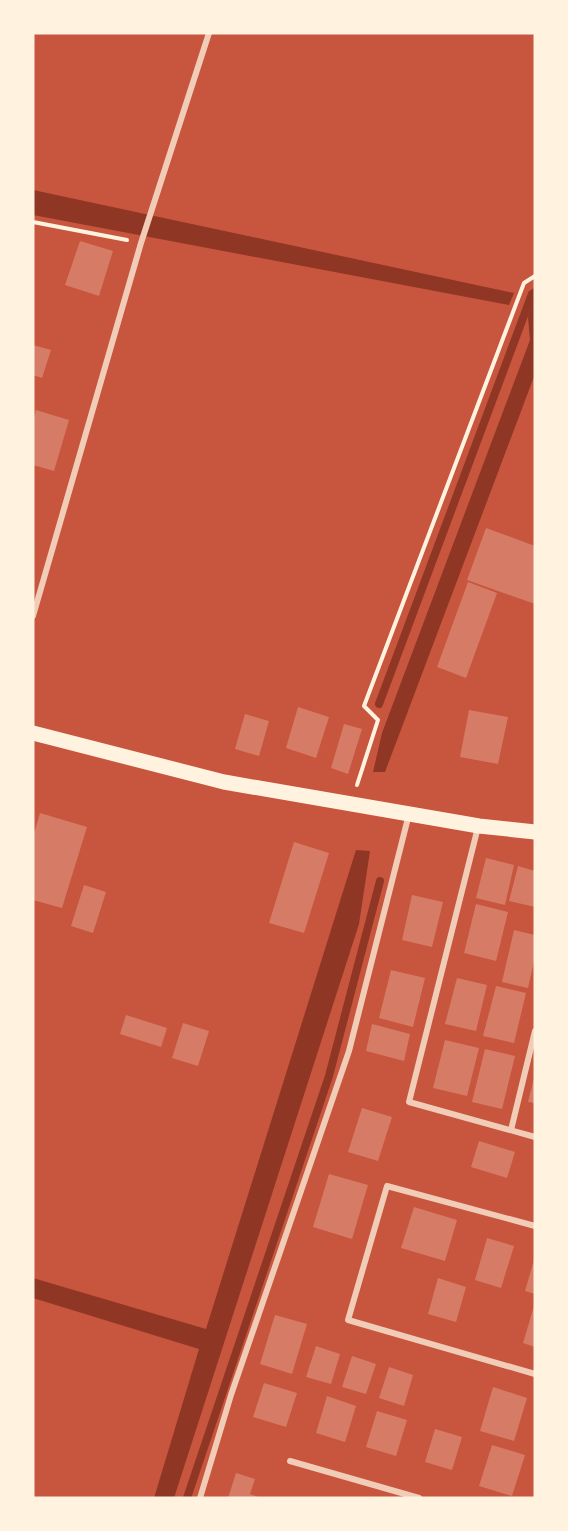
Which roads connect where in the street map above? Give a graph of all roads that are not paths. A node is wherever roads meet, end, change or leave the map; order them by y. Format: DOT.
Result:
graph roads {
  1 [pos="209,33"];
  2 [pos="33,616"];
  3 [pos="33,733"];
  4 [pos="409,814"];
  5 [pos="479,826"];
  6 [pos="535,832"];
  7 [pos="535,1031"];
  8 [pos="512,1130"];
  9 [pos="535,1137"];
  10 [pos="535,1226"];
  11 [pos="535,1374"];
  12 [pos="290,1461"];
  13 [pos="200,1498"];
  14 [pos="419,1498"];
  1 -- 2 [label="street"];
  3 -- 4 [label="main road"];
  4 -- 5 [label="main road"];
  4 -- 13 [label="street"];
  5 -- 6 [label="main road"];
  5 -- 8 [label="street"];
  7 -- 8 [label="street"];
  8 -- 9 [label="street"];
  10 -- 11 [label="street"];
  12 -- 14 [label="street"];
}
